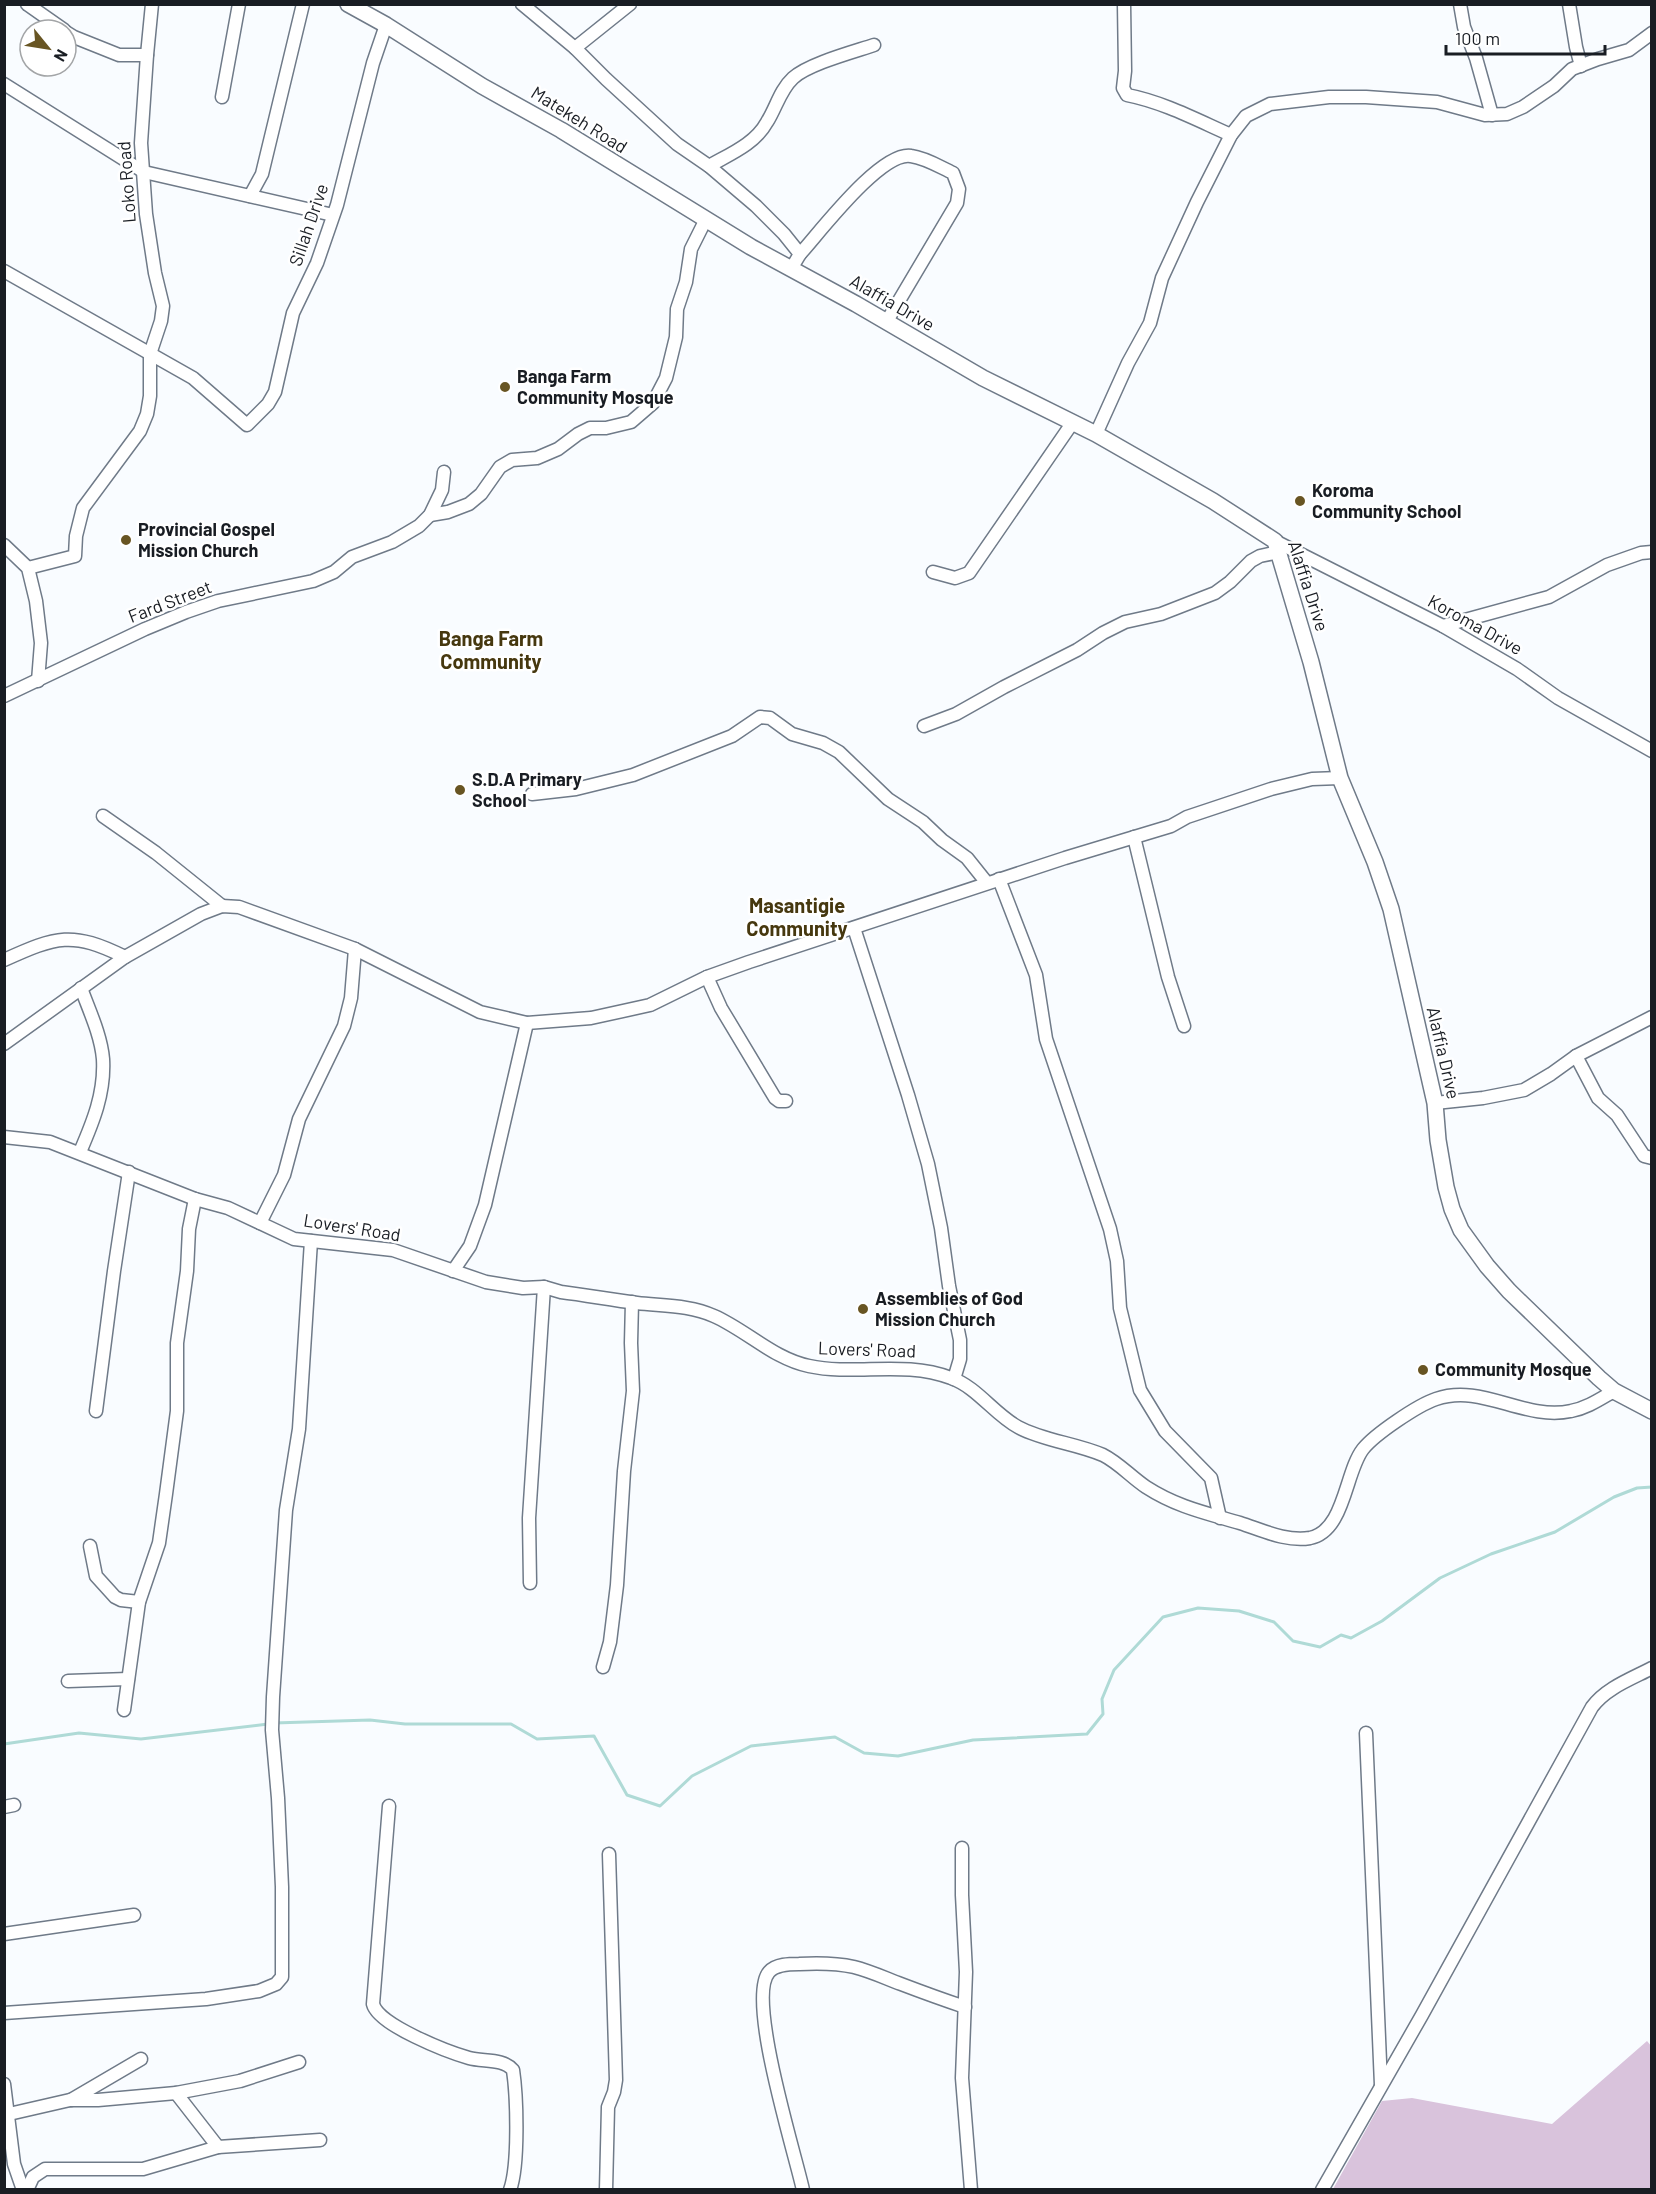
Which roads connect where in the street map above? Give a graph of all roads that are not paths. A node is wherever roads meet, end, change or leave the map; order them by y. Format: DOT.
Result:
graph roads {
  1 [pos="27,4"];
  2 [pos="152,4"];
  3 [pos="239,4"];
  4 [pos="303,4"];
  5 [pos="348,4"];
  6 [pos="522,4"];
  7 [pos="630,4"];
  8 [pos="1124,4"];
  9 [pos="1460,4"];
  10 [pos="1569,4"];
  11 [pos="47,18"];
  12 [pos="386,25"];
  13 [pos="1652,33"];
  14 [pos="78,39"];
  15 [pos="874,45"];
  16 [pos="574,48"];
  17 [pos="147,55"];
  18 [pos="1581,66"];
  19 [pos="4,84"];
  20 [pos="222,97"];
  21 [pos="1492,115"];
  22 [pos="1231,135"];
  23 [pos="709,166"];
  24 [pos="144,172"];
  25 [pos="250,196"];
  26 [pos="333,215"];
  27 [pos="706,219"];
  28 [pos="800,254"];
  29 [pos="791,269"];
  30 [pos="4,271"];
  31 [pos="887,321"];
  32 [pos="150,354"];
  33 [pos="1073,422"];
  34 [pos="1096,434"];
  35 [pos="444,472"];
  36 [pos="430,515"];
  37 [pos="4,545"];
  38 [pos="1277,547"];
  39 [pos="1652,552"];
  40 [pos="28,568"];
  41 [pos="933,572"];
  42 [pos="1443,626"];
  43 [pos="38,681"];
  44 [pos="4,696"];
  45 [pos="924,726"];
  46 [pos="1652,751"];
  47 [pos="1340,778"];
  48 [pos="532,794"];
  49 [pos="103,816"];
  50 [pos="1134,837"];
  51 [pos="993,881"];
  52 [pos="222,906"];
  53 [pos="854,928"];
  54 [pos="355,949"];
  55 [pos="125,957"];
  56 [pos="4,960"];
  57 [pos="707,977"];
  58 [pos="81,988"];
  59 [pos="1652,1017"];
  60 [pos="527,1023"];
  61 [pos="1184,1026"];
  62 [pos="4,1044"];
  63 [pos="1576,1056"];
  64 [pos="786,1101"];
  65 [pos="1436,1103"];
  66 [pos="4,1137"];
  67 [pos="80,1152"];
  68 [pos="1652,1158"];
  69 [pos="129,1172"];
  70 [pos="195,1199"];
  71 [pos="260,1223"];
  72 [pos="311,1241"];
  73 [pos="453,1271"];
  74 [pos="544,1287"];
  75 [pos="632,1302"];
  76 [pos="954,1378"];
  77 [pos="1614,1391"];
  78 [pos="96,1411"];
  79 [pos="1652,1411"];
  80 [pos="1220,1518"];
  81 [pos="90,1546"];
  82 [pos="530,1583"];
  83 [pos="138,1602"];
  84 [pos="603,1667"];
  85 [pos="1652,1668"];
  86 [pos="128,1679"];
  87 [pos="68,1681"];
  88 [pos="124,1710"];
  89 [pos="1366,1734"];
  90 [pos="389,1806"];
  91 [pos="963,1848"];
  92 [pos="609,1854"];
  93 [pos="134,1915"];
  94 [pos="4,1934"];
  95 [pos="965,2007"];
  96 [pos="4,2013"];
  97 [pos="141,2059"];
  98 [pos="298,2062"];
  99 [pos="4,2084"];
  100 [pos="1381,2086"];
  101 [pos="176,2093"];
  102 [pos="70,2100"];
  103 [pos="9,2114"];
  104 [pos="320,2140"];
  105 [pos="218,2147"];
  106 [pos="25,2190"];
  107 [pos="510,2190"];
  108 [pos="606,2190"];
  109 [pos="803,2190"];
  110 [pos="971,2190"];
  111 [pos="1322,2190"];
  1 -- 11 [label="street"];
  2 -- 17 [label="street, Loko Road"];
  3 -- 20 [label="street"];
  4 -- 25 [label="street"];
  5 -- 12 [label="street, Matekeh Road"];
  6 -- 16 [label="street"];
  7 -- 16 [label="street"];
  8 -- 22 [label="street"];
  9 -- 21 [label="street"];
  10 -- 18 [label="street"];
  12 -- 26 [label="street, Sillah Drive"];
  12 -- 27 [label="street, Matekeh Road"];
  13 -- 18 [label="street"];
  14 -- 17 [label="street"];
  15 -- 23 [label="street"];
  16 -- 23 [label="street"];
  17 -- 24 [label="street, Loko Road"];
  18 -- 21 [label="street"];
  19 -- 24 [label="street"];
  21 -- 22 [label="street"];
  22 -- 34 [label="street"];
  23 -- 28 [label="street"];
  24 -- 25 [label="street"];
  24 -- 32 [label="street, Loko Road"];
  25 -- 26 [label="street"];
  26 -- 32 [label="street, Sillah Drive"];
  27 -- 29 [label="street, Matekeh Road"];
  27 -- 36 [label="street"];
  28 -- 29 [label="street"];
  28 -- 31 [label="street"];
  29 -- 31 [label="street, Alaffia Drive"];
  30 -- 32 [label="street"];
  31 -- 33 [label="street, Alaffia Drive"];
  32 -- 40 [label="street, Loko Road"];
  33 -- 34 [label="street, Alaffia Drive"];
  33 -- 41 [label="street"];
  34 -- 38 [label="street, Alaffia Drive"];
  35 -- 36 [label="street"];
  36 -- 43 [label="street, Fard Street"];
  37 -- 40 [label="street"];
  38 -- 42 [label="street, Koroma Drive"];
  38 -- 45 [label="street"];
  38 -- 47 [label="street, Alaffia Drive"];
  39 -- 42 [label="street"];
  40 -- 43 [label="street"];
  42 -- 46 [label="street, Koroma Drive"];
  43 -- 44 [label="street, Fard Street"];
  47 -- 50 [label="street"];
  47 -- 65 [label="street, Alaffia Drive"];
  48 -- 51 [label="street"];
  49 -- 52 [label="street"];
  50 -- 51 [label="street"];
  50 -- 61 [label="street"];
  51 -- 53 [label="street"];
  51 -- 80 [label="street"];
  52 -- 54 [label="street"];
  52 -- 55 [label="street"];
  53 -- 57 [label="street"];
  53 -- 76 [label="street"];
  54 -- 60 [label="street"];
  54 -- 71 [label="street"];
  55 -- 56 [label="street"];
  55 -- 58 [label="street"];
  57 -- 60 [label="street"];
  57 -- 64 [label="street"];
  58 -- 62 [label="street"];
  58 -- 67 [label="street"];
  59 -- 63 [label="street"];
  60 -- 73 [label="street"];
  63 -- 65 [label="street"];
  63 -- 68 [label="street"];
  65 -- 77 [label="street, Alaffia Drive"];
  66 -- 67 [label="street, Lovers' Road"];
  67 -- 69 [label="street, Lovers' Road"];
  69 -- 70 [label="street, Lovers' Road"];
  69 -- 78 [label="street"];
  70 -- 71 [label="street, Lovers' Road"];
  70 -- 83 [label="street"];
  71 -- 72 [label="street, Lovers' Road"];
  72 -- 73 [label="street, Lovers' Road"];
  72 -- 96 [label="street"];
  73 -- 74 [label="street, Lovers' Road"];
  74 -- 75 [label="street, Lovers' Road"];
  74 -- 82 [label="street"];
  75 -- 76 [label="street, Lovers' Road"];
  75 -- 84 [label="street"];
  76 -- 80 [label="street, Lovers' Road"];
  77 -- 79 [label="street, Alaffia Drive"];
  77 -- 80 [label="street, Lovers' Road"];
  81 -- 83 [label="street"];
  83 -- 86 [label="street"];
  85 -- 100 [label="street"];
  86 -- 87 [label="street"];
  86 -- 88 [label="street"];
  89 -- 100 [label="street"];
  90 -- 107 [label="street"];
  91 -- 95 [label="street"];
  92 -- 108 [label="street"];
  93 -- 94 [label="street"];
  95 -- 109 [label="street"];
  95 -- 110 [label="street"];
  97 -- 102 [label="street"];
  98 -- 101 [label="street"];
  99 -- 103 [label="street"];
  100 -- 111 [label="street"];
  101 -- 102 [label="street"];
  101 -- 105 [label="street"];
  102 -- 103 [label="street"];
  103 -- 106 [label="street"];
  104 -- 105 [label="street"];
  105 -- 106 [label="street"];
}
